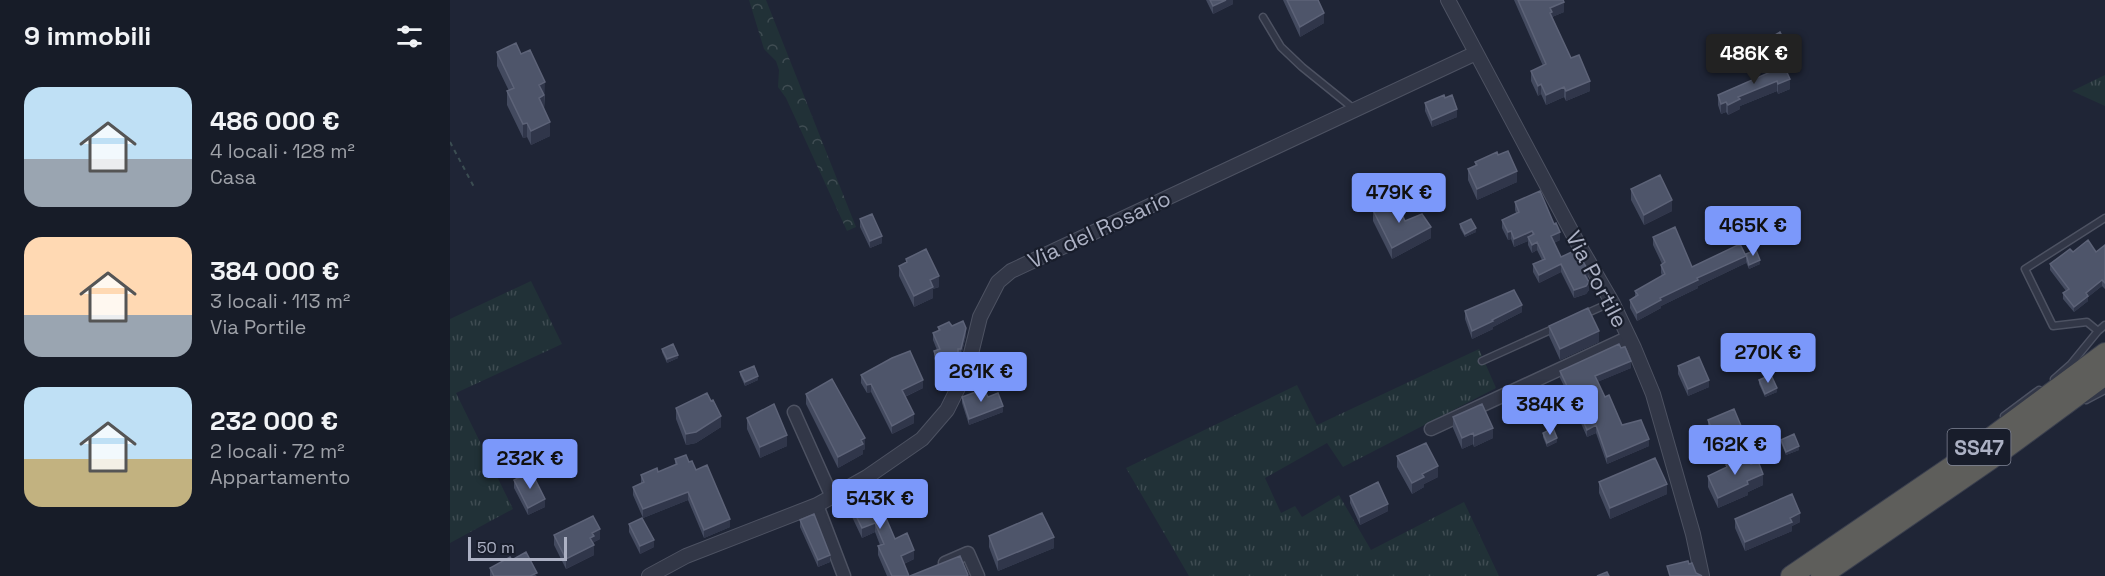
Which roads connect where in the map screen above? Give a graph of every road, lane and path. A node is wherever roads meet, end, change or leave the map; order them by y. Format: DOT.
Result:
graph roads {
  1 [pos="1448,0"];
  2 [pos="1263,17"];
  3 [pos="1476,53"];
  4 [pos="1355,109"];
  5 [pos="450,142"];
  6 [pos="474,187"];
  7 [pos="2105,218"];
  8 [pos="1612,302"];
  9 [pos="1579,316"];
  10 [pos="2105,325"];
  11 [pos="1558,326"];
  12 [pos="2098,331"];
  13 [pos="1629,337"];
  14 [pos="2105,353"];
  15 [pos="1482,361"];
  16 [pos="2105,375"];
  17 [pos="2105,390"];
  18 [pos="2079,405"];
  19 [pos="794,412"];
  20 [pos="1995,423"];
  21 [pos="1431,429"];
  22 [pos="1978,436"];
  23 [pos="2036,436"];
  24 [pos="1991,459"];
  25 [pos="1958,462"];
  26 [pos="832,497"];
  27 [pos="817,505"];
  28 [pos="935,567"];
  29 [pos="649,576"];
  30 [pos="844,576"];
  31 [pos="978,576"];
  32 [pos="1702,576"];
  33 [pos="1791,576"];
  34 [pos="1821,576"];
  1 -- 3 [label="street, Via Portile"];
  2 -- 4 [label="lane"];
  3 -- 4 [label="street, Via del Rosario"];
  3 -- 8 [label="street, Via Portile"];
  4 -- 26 [label="street, Via del Rosario"];
  5 -- 6 [label="path"];
  7 -- 12 [label="lane"];
  8 -- 9 [label="lane"];
  8 -- 13 [label="street, Via Portile"];
  10 -- 12 [label="lane"];
  11 -- 15 [label="lane"];
  12 -- 20 [label="lane"];
  13 -- 21 [label="street"];
  13 -- 32 [label="street, Via Portile"];
  14 -- 25 [label="highway, SS47"];
  16 -- 24 [label="highway, SS47"];
  17 -- 18 [label="lane"];
  19 -- 26 [label="street"];
  22 -- 25 [label="lane"];
  23 -- 24 [label="lane"];
  24 -- 34 [label="highway, SS47"];
  25 -- 33 [label="highway, SS47"];
  26 -- 27 [label="street, Via del Rosario"];
  27 -- 29 [label="street, Via del Rosario"];
  27 -- 30 [label="street"];
  28 -- 31 [label="street"];
}
